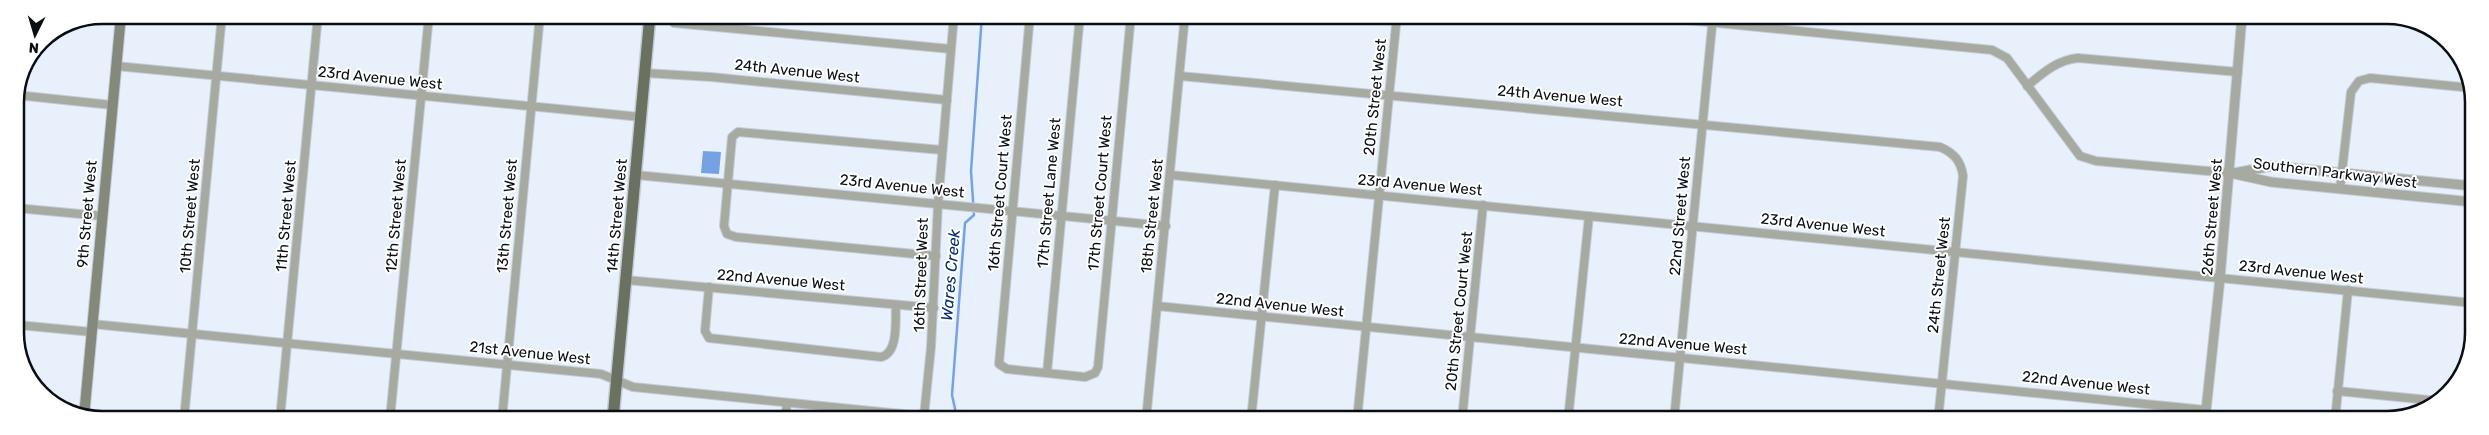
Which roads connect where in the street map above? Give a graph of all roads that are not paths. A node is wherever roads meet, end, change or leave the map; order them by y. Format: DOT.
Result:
graph roads {
  1 [pos="120,24"];
  2 [pos="221,24"];
  3 [pos="317,24"];
  4 [pos="428,24"];
  5 [pos="539,24"];
  6 [pos="649,24"];
  7 [pos="685,24"];
  8 [pos="953,24"];
  9 [pos="1029,24"];
  10 [pos="1079,24"];
  11 [pos="1130,24"];
  12 [pos="1184,24"];
  13 [pos="1396,24"];
  14 [pos="1712,24"];
  15 [pos="1765,24"];
  16 [pos="2241,24"];
  17 [pos="951,49"];
  18 [pos="116,66"];
  19 [pos="2238,72"];
  20 [pos="645,74"];
  21 [pos="217,76"];
  22 [pos="1180,76"];
  23 [pos="312,84"];
  24 [pos="2027,86"];
  25 [pos="2464,87"];
  26 [pos="1389,94"];
  27 [pos="421,96"];
  28 [pos="24,97"];
  29 [pos="946,100"];
  30 [pos="112,105"];
  31 [pos="532,106"];
  32 [pos="641,117"];
  33 [pos="1702,124"];
  34 [pos="1936,147"];
  35 [pos="942,150"];
  36 [pos="2342,173"];
  37 [pos="1171,174"];
  38 [pos="2230,174"];
  39 [pos="636,175"];
  40 [pos="728,183"];
  41 [pos="1275,185"];
  42 [pos="2465,185"];
  43 [pos="2340,189"];
  44 [pos="1379,195"];
  45 [pos="2465,201"];
  46 [pos="938,204"];
  47 [pos="1483,205"];
  48 [pos="24,209"];
  49 [pos="1012,211"];
  50 [pos="102,216"];
  51 [pos="1061,216"];
  52 [pos="1589,216"];
  53 [pos="1112,221"];
  54 [pos="1166,226"];
  55 [pos="1693,226"];
  56 [pos="1955,252"];
  57 [pos="936,256"];
  58 [pos="2220,278"];
  59 [pos="626,280"];
  60 [pos="709,287"];
  61 [pos="2348,290"];
  62 [pos="2465,301"];
  63 [pos="896,305"];
  64 [pos="1157,306"];
  65 [pos="934,308"];
  66 [pos="1261,317"];
  67 [pos="24,325"];
  68 [pos="92,328"];
  69 [pos="1367,328"];
  70 [pos="192,332"];
  71 [pos="1470,337"];
  72 [pos="288,342"];
  73 [pos="1575,348"];
  74 [pos="397,352"];
  75 [pos="1680,357"];
  76 [pos="507,364"];
  77 [pos="1047,373"];
  78 [pos="616,380"];
  79 [pos="1942,383"];
  80 [pos="2338,391"];
  81 [pos="2428,400"];
  82 [pos="787,403"];
  83 [pos="85,410"];
  84 [pos="2206,410"];
  85 [pos="185,411"];
  86 [pos="281,411"];
  87 [pos="391,411"];
  88 [pos="503,411"];
  89 [pos="614,411"];
  90 [pos="786,411"];
  91 [pos="871,411"];
  92 [pos="924,411"];
  93 [pos="1147,411"];
  94 [pos="1252,411"];
  95 [pos="1358,411"];
  96 [pos="1463,411"];
  97 [pos="1569,411"];
  98 [pos="1675,411"];
  99 [pos="1939,411"];
  100 [pos="2335,411"];
  1 -- 18 [label="main road, 9th Street West"];
  2 -- 21 [label="street, 10th Street West"];
  3 -- 23 [label="street, 11th Street West"];
  4 -- 27 [label="street, 12th Street West"];
  5 -- 31 [label="street, 13th Street West"];
  6 -- 20 [label="main road, 14th Street West"];
  7 -- 17 [label="street"];
  8 -- 17 [label="street, 16th Street West"];
  9 -- 49 [label="street, 16th Street Court West"];
  10 -- 51 [label="street, 17th Street Lane West"];
  11 -- 53 [label="street, 17th Street Court West"];
  12 -- 22 [label="street, 18th Street West"];
  13 -- 26 [label="street, 20th Street West"];
  14 -- 33 [label="street, 22nd Street West"];
  15 -- 24 [label="street"];
  16 -- 19 [label="street, 26th Street West"];
  17 -- 29 [label="street, 16th Street West"];
  18 -- 21 [label="street, 23rd Avenue West"];
  18 -- 30 [label="main road, 9th Street West"];
  19 -- 24 [label="street"];
  19 -- 38 [label="street, 26th Street West"];
  20 -- 29 [label="street, 24th Avenue West"];
  20 -- 32 [label="main road, 14th Street West"];
  21 -- 23 [label="street, 23rd Avenue West"];
  21 -- 70 [label="street, 10th Street West"];
  22 -- 26 [label="street, 24th Avenue West"];
  22 -- 37 [label="street, 18th Street West"];
  23 -- 27 [label="street, 23rd Avenue West"];
  23 -- 72 [label="street, 11th Street West"];
  24 -- 38 [label="street"];
  25 -- 36 [label="street"];
  26 -- 33 [label="street, 24th Avenue West"];
  26 -- 44 [label="street, 20th Street West"];
  27 -- 31 [label="street, 23rd Avenue West"];
  27 -- 74 [label="street, 12th Street West"];
  28 -- 30 [label="street"];
  29 -- 35 [label="street, 16th Street West"];
  30 -- 50 [label="main road, 9th Street West"];
  31 -- 32 [label="street, 23rd Avenue West"];
  31 -- 76 [label="street, 13th Street West"];
  32 -- 39 [label="main road, 14th Street West"];
  33 -- 34 [label="street, 24th Avenue West"];
  33 -- 55 [label="street, 22nd Street West"];
  34 -- 56 [label="street, 24th Street West"];
  35 -- 40 [label="street"];
  35 -- 46 [label="street, 16th Street West"];
  36 -- 38 [label="street, Southern Parkway West"];
  36 -- 42 [label="street, Southern Parkway West"];
  36 -- 43 [label="street"];
  37 -- 41 [label="street, 23rd Avenue West"];
  37 -- 54 [label="street, 18th Street West"];
  38 -- 43 [label="street, Southern Parkway West"];
  38 -- 58 [label="street, 26th Street West"];
  39 -- 40 [label="street, 23rd Avenue West"];
  39 -- 59 [label="main road, 14th Street West"];
  40 -- 46 [label="street, 23rd Avenue West"];
  40 -- 57 [label="street"];
  41 -- 44 [label="street, 23rd Avenue West"];
  41 -- 66 [label="street"];
  43 -- 45 [label="street, Southern Parkway West"];
  44 -- 47 [label="street, 23rd Avenue West"];
  44 -- 69 [label="street, 20th Street West"];
  46 -- 49 [label="street, 23rd Avenue West"];
  46 -- 57 [label="street, 16th Street West"];
  47 -- 52 [label="street, 23rd Avenue West"];
  47 -- 71 [label="street, 20th Street Court West"];
  48 -- 50 [label="street"];
  49 -- 51 [label="street, 23rd Avenue West"];
  49 -- 77 [label="street, 16th Street Court West"];
  50 -- 68 [label="main road, 9th Street West"];
  51 -- 53 [label="street, 23rd Avenue West"];
  51 -- 77 [label="street, 17th Street Lane West"];
  52 -- 55 [label="street, 23rd Avenue West"];
  52 -- 73 [label="street"];
  53 -- 54 [label="street, 23rd Avenue West"];
  53 -- 77 [label="street, 17th Street Court West"];
  54 -- 64 [label="street, 18th Street West"];
  55 -- 56 [label="street, 23rd Avenue West"];
  55 -- 75 [label="street, 22nd Street West"];
  56 -- 58 [label="street, 23rd Avenue West"];
  56 -- 79 [label="street, 24th Street West"];
  57 -- 65 [label="street, 16th Street West"];
  58 -- 61 [label="street, 23rd Avenue West"];
  58 -- 84 [label="street, 26th Street West"];
  59 -- 60 [label="street, 22nd Avenue West"];
  59 -- 78 [label="main road, 14th Street West"];
  60 -- 63 [label="street, 22nd Avenue West"];
  60 -- 63 [label="street"];
  61 -- 62 [label="street, 23rd Avenue West"];
  61 -- 80 [label="street"];
  63 -- 65 [label="street, 22nd Avenue West"];
  64 -- 66 [label="street, 22nd Avenue West"];
  64 -- 93 [label="street, 18th Street West"];
  65 -- 92 [label="street, 16th Street West"];
  66 -- 69 [label="street, 22nd Avenue West"];
  66 -- 94 [label="street"];
  67 -- 68 [label="street, 21st Avenue West"];
  68 -- 70 [label="street, 21st Avenue West"];
  68 -- 83 [label="main road, 9th Street West"];
  69 -- 71 [label="street, 22nd Avenue West"];
  69 -- 95 [label="street, 20th Street West"];
  70 -- 72 [label="street, 21st Avenue West"];
  70 -- 85 [label="street, 10th Street West"];
  71 -- 73 [label="street, 22nd Avenue West"];
  71 -- 96 [label="street, 20th Street Court West"];
  72 -- 74 [label="street, 21st Avenue West"];
  72 -- 86 [label="street, 11th Street West"];
  73 -- 75 [label="street, 22nd Avenue West"];
  73 -- 97 [label="street"];
  74 -- 76 [label="street, 21st Avenue West"];
  74 -- 87 [label="street, 12th Street West"];
  75 -- 79 [label="street, 22nd Avenue West"];
  75 -- 98 [label="street, 22nd Street West"];
  76 -- 78 [label="street, 21st Avenue West"];
  76 -- 88 [label="street, 13th Street West"];
  78 -- 82 [label="street, 21st Avenue West"];
  78 -- 89 [label="main road, 14th Street West"];
  79 -- 84 [label="street, 22nd Avenue West"];
  79 -- 99 [label="street, 24th Street West"];
  80 -- 81 [label="street"];
  80 -- 100 [label="street"];
  82 -- 90 [label="street"];
  82 -- 91 [label="street, 21st Avenue West"];
}
